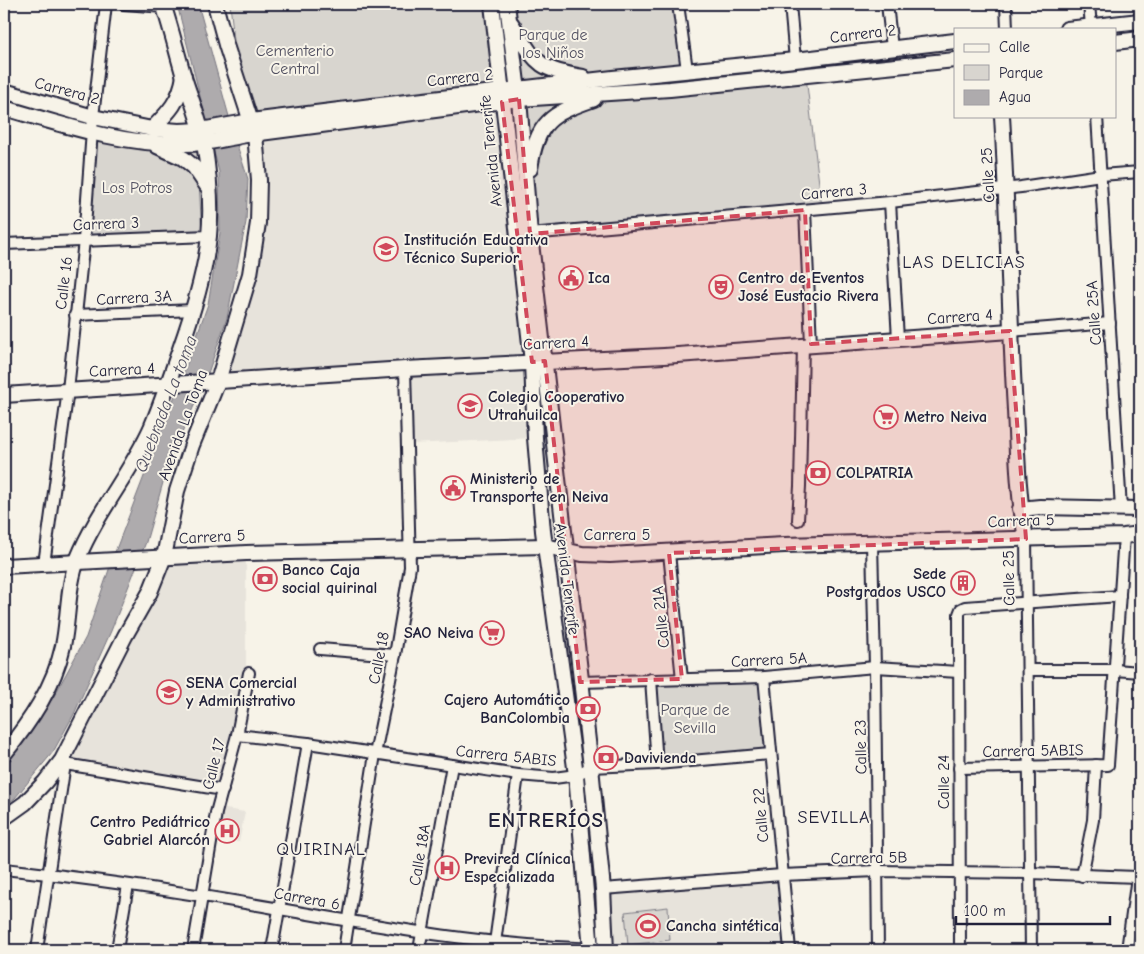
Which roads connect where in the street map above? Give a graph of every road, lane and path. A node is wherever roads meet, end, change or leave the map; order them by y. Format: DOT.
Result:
graph roads {
  1 [pos="106,4"];
  2 [pos="124,4"];
  3 [pos="215,4"];
  4 [pos="492,4"];
  5 [pos="507,4"];
  6 [pos="678,4"];
  7 [pos="790,4"];
  8 [pos="888,4"];
  9 [pos="1006,4"];
  10 [pos="1089,4"];
  11 [pos="164,5"];
  12 [pos="509,20"];
  13 [pos="1140,21"];
  14 [pos="1091,26"];
  15 [pos="1007,28"];
  16 [pos="1075,28"];
  17 [pos="1140,39"];
  18 [pos="954,41"];
  19 [pos="1116,42"];
  20 [pos="892,48"];
  21 [pos="795,60"];
  22 [pos="954,60"];
  23 [pos="686,70"];
  24 [pos="184,75"];
  25 [pos="613,78"];
  26 [pos="4,91"];
  27 [pos="610,93"];
  28 [pos="518,95"];
  29 [pos="502,96"];
  30 [pos="4,108"];
  31 [pos="93,117"];
  32 [pos="1002,118"];
  33 [pos="1097,118"];
  34 [pos="248,128"];
  35 [pos="152,129"];
  36 [pos="92,133"];
  37 [pos="205,136"];
  38 [pos="150,143"];
  39 [pos="1140,172"];
  40 [pos="1101,175"];
  41 [pos="1007,188"];
  42 [pos="209,189"];
  43 [pos="526,192"];
  44 [pos="890,202"];
  45 [pos="805,210"];
  46 [pos="530,234"];
  47 [pos="209,236"];
  48 [pos="84,240"];
  49 [pos="4,244"];
  50 [pos="194,310"];
  51 [pos="75,315"];
  52 [pos="1110,323"];
  53 [pos="1010,331"];
  54 [pos="898,339"];
  55 [pos="807,345"];
  56 [pos="538,361"];
  57 [pos="405,369"];
  58 [pos="212,382"];
  59 [pos="173,385"];
  60 [pos="68,390"];
  61 [pos="4,395"];
  62 [pos="1121,508"];
  63 [pos="1020,509"];
  64 [pos="1140,509"];
  65 [pos="798,520"];
  66 [pos="1140,534"];
  67 [pos="1124,536"];
  68 [pos="1026,539"];
  69 [pos="872,543"];
  70 [pos="545,546"];
  71 [pos="410,550"];
  72 [pos="565,550"];
  73 [pos="669,553"];
  74 [pos="158,557"];
  75 [pos="82,562"];
  76 [pos="44,564"];
  77 [pos="4,566"];
  78 [pos="1120,596"];
  79 [pos="1027,604"];
  80 [pos="320,649"];
  81 [pos="395,655"];
  82 [pos="875,667"];
  83 [pos="1028,670"];
  84 [pos="1115,670"];
  85 [pos="959,672"];
  86 [pos="1140,672"];
  87 [pos="248,673"];
  88 [pos="764,676"];
  89 [pos="651,679"];
  90 [pos="682,679"];
  91 [pos="580,682"];
  92 [pos="237,735"];
  93 [pos="308,743"];
  94 [pos="4,754"];
  95 [pos="375,754"];
  96 [pos="771,754"];
  97 [pos="64,762"];
  98 [pos="657,764"];
  99 [pos="452,765"];
  100 [pos="1096,765"];
  101 [pos="591,766"];
  102 [pos="1029,766"];
  103 [pos="959,768"];
  104 [pos="518,775"];
  105 [pos="576,775"];
  106 [pos="224,790"];
  107 [pos="4,818"];
  108 [pos="4,869"];
  109 [pos="878,871"];
  110 [pos="959,873"];
  111 [pos="1030,873"];
  112 [pos="48,874"];
  113 [pos="782,875"];
  114 [pos="1139,875"];
  115 [pos="1082,876"];
  116 [pos="128,885"];
  117 [pos="603,889"];
  118 [pos="202,896"];
  119 [pos="279,909"];
  120 [pos="350,921"];
  121 [pos="422,932"];
  122 [pos="494,946"];
  123 [pos="591,949"];
  124 [pos="37,950"];
  125 [pos="117,950"];
  126 [pos="193,950"];
  127 [pos="272,950"];
  128 [pos="344,950"];
  129 [pos="419,950"];
  130 [pos="606,950"];
  131 [pos="790,950"];
  132 [pos="878,950"];
  133 [pos="960,950"];
  134 [pos="1031,950"];
  135 [pos="1127,950"];
  1 -- 31 [label="street, Calle 16"];
  2 -- 11 [label="street"];
  3 -- 34 [label="main road, Avenida La Toma"];
  4 -- 29 [label="main road, Avenida Tenerife"];
  5 -- 12 [label="main road, Avenida Tenerife"];
  6 -- 23 [label="street"];
  7 -- 21 [label="street"];
  8 -- 20 [label="street"];
  9 -- 15 [label="street"];
  10 -- 14 [label="street"];
  11 -- 24 [label="main road, Avenida La Toma"];
  12 -- 25 [label="main road"];
  12 -- 28 [label="main road, Avenida Tenerife"];
  13 -- 14 [label="main road"];
  14 -- 16 [label="main road"];
  17 -- 19 [label="main road"];
  18 -- 20 [label="main road, Carrera 2"];
  20 -- 21 [label="main road, Carrera 2"];
  21 -- 23 [label="main road, Carrera 2"];
  22 -- 27 [label="main road, Carrera 2"];
  23 -- 25 [label="main road, Carrera 2"];
  24 -- 35 [label="main road"];
  24 -- 37 [label="main road, Avenida La Toma"];
  25 -- 28 [label="main road, Carrera 2"];
  26 -- 31 [label="main road, Carrera 2"];
  27 -- 28 [label="main road, Carrera 2"];
  27 -- 43 [label="main road"];
  28 -- 29 [label="main road, Carrera 2"];
  28 -- 43 [label="main road, Avenida Tenerife"];
  29 -- 34 [label="main road, Carrera 2"];
  29 -- 56 [label="main road, Avenida Tenerife"];
  30 -- 36 [label="main road, Carrera 2"];
  31 -- 35 [label="main road, Carrera 2"];
  31 -- 36 [label="street, Calle 16"];
  32 -- 41 [label="main road, Calle 25"];
  33 -- 40 [label="street, Calle 25A"];
  34 -- 37 [label="main road, Carrera 2"];
  34 -- 58 [label="main road, Avenida La Toma"];
  35 -- 37 [label="main road, Carrera 2"];
  36 -- 38 [label="main road, Carrera 2"];
  36 -- 48 [label="street, Calle 16"];
  37 -- 38 [label="main road, Carrera 2"];
  37 -- 42 [label="main road, Avenida La Toma"];
  38 -- 42 [label="main road"];
  39 -- 40 [label="street, Carrera 3"];
  40 -- 41 [label="street, Carrera 3"];
  40 -- 52 [label="street, Calle 25A"];
  41 -- 44 [label="street, Carrera 3"];
  41 -- 53 [label="main road, Calle 25"];
  42 -- 47 [label="main road, Avenida La Toma"];
  43 -- 46 [label="main road, Avenida Tenerife"];
  44 -- 45 [label="street, Carrera 3"];
  44 -- 54 [label="street"];
  45 -- 46 [label="street, Carrera 3"];
  45 -- 55 [label="street"];
  46 -- 56 [label="main road, Avenida Tenerife"];
  47 -- 48 [label="street, Carrera 3"];
  47 -- 50 [label="main road, Avenida La Toma"];
  48 -- 49 [label="street, Carrera 3"];
  48 -- 51 [label="street, Calle 16"];
  50 -- 51 [label="street, Carrera 3A"];
  50 -- 59 [label="main road, Avenida La Toma"];
  51 -- 60 [label="street, Calle 16"];
  52 -- 53 [label="street, Carrera 4"];
  52 -- 62 [label="street, Calle 25A"];
  53 -- 54 [label="main road, Carrera 4"];
  53 -- 63 [label="main road, Calle 25"];
  54 -- 55 [label="main road, Carrera 4"];
  55 -- 56 [label="main road, Carrera 4"];
  55 -- 65 [label="street"];
  56 -- 57 [label="main road, Carrera 4"];
  56 -- 70 [label="main road, Avenida Tenerife"];
  56 -- 72 [label="main road, Avenida Tenerife"];
  57 -- 58 [label="main road, Carrera 4"];
  57 -- 71 [label="street, Calle 18"];
  58 -- 59 [label="main road, Carrera 4"];
  58 -- 74 [label="main road, Avenida La Toma"];
  59 -- 60 [label="main road, Carrera 4"];
  59 -- 75 [label="main road, Avenida La Toma"];
  60 -- 61 [label="main road, Carrera 4"];
  60 -- 76 [label="street, Calle 16"];
  62 -- 63 [label="main road, Carrera 5"];
  62 -- 64 [label="main road, Carrera 5"];
  63 -- 68 [label="main road, Calle 25"];
  66 -- 67 [label="main road, Carrera 5"];
  67 -- 68 [label="main road, Carrera 5"];
  67 -- 78 [label="street"];
  68 -- 69 [label="main road, Carrera 5"];
  68 -- 79 [label="street, Calle 25"];
  69 -- 73 [label="main road, Carrera 5"];
  69 -- 82 [label="street, Calle 23"];
  70 -- 71 [label="main road, Carrera 5"];
  70 -- 72 [label="main road, Carrera 5"];
  70 -- 105 [label="main road, Avenida Tenerife"];
  71 -- 74 [label="main road, Carrera 5"];
  71 -- 81 [label="street, Calle 18"];
  72 -- 73 [label="main road, Carrera 5"];
  72 -- 91 [label="main road, Avenida Tenerife"];
  73 -- 90 [label="street, Calle 21A"];
  74 -- 75 [label="main road, Carrera 5"];
  74 -- 97 [label="main road, Avenida La Toma"];
  75 -- 76 [label="main road, Carrera 5"];
  75 -- 94 [label="main road, Avenida La Toma"];
  76 -- 77 [label="main road, Carrera 5"];
  78 -- 79 [label="street"];
  78 -- 84 [label="street"];
  79 -- 83 [label="street, Calle 25"];
  79 -- 85 [label="street, Calle 24"];
  80 -- 81 [label="street"];
  81 -- 95 [label="street, Calle 18"];
  82 -- 85 [label="street, Carrera 5A"];
  82 -- 88 [label="street, Carrera 5A"];
  82 -- 109 [label="street, Calle 23"];
  83 -- 84 [label="street"];
  83 -- 102 [label="street, Calle 25"];
  84 -- 86 [label="street"];
  84 -- 100 [label="street, Carrera 5ABIS"];
  85 -- 103 [label="street, Calle 24"];
  87 -- 92 [label="street, Calle 17"];
  88 -- 90 [label="street, Carrera 5A"];
  88 -- 96 [label="street, Calle 22"];
  89 -- 90 [label="street, Carrera 5A"];
  89 -- 91 [label="street, Carrera 5A"];
  89 -- 98 [label="street"];
  91 -- 101 [label="main road, Avenida Tenerife"];
  92 -- 93 [label="street, Carrera 5ABIS"];
  92 -- 106 [label="street, Calle 17"];
  93 -- 95 [label="street, Carrera 5ABIS"];
  93 -- 119 [label="street"];
  95 -- 99 [label="street, Carrera 5ABIS"];
  95 -- 120 [label="street, Calle 18"];
  96 -- 98 [label="street, Carrera 5ABIS"];
  96 -- 113 [label="street, Calle 22"];
  97 -- 106 [label="street"];
  97 -- 107 [label="main road, Avenida La Toma"];
  97 -- 112 [label="street"];
  98 -- 101 [label="street, Carrera 5ABIS"];
  99 -- 104 [label="street, Carrera 5ABIS"];
  99 -- 121 [label="street, Calle 18A"];
  100 -- 102 [label="street, Carrera 5ABIS"];
  100 -- 115 [label="street"];
  101 -- 105 [label="street, Carrera 5ABIS"];
  101 -- 117 [label="main road, Avenida Tenerife"];
  102 -- 103 [label="street, Carrera 5ABIS"];
  102 -- 111 [label="street, Calle 25"];
  103 -- 110 [label="street, Calle 24"];
  104 -- 105 [label="street, Carrera 5ABIS"];
  104 -- 122 [label="street"];
  105 -- 123 [label="main road, Avenida Tenerife"];
  106 -- 118 [label="street, Calle 17"];
  108 -- 112 [label="street, Carrera 6"];
  109 -- 110 [label="street, Carrera 5B"];
  109 -- 113 [label="street, Carrera 5B"];
  109 -- 132 [label="street, Calle 23"];
  110 -- 111 [label="street, Carrera 5B"];
  110 -- 133 [label="street, Calle 24"];
  111 -- 115 [label="street, Carrera 5B"];
  111 -- 134 [label="street, Calle 25"];
  112 -- 116 [label="street, Carrera 6"];
  112 -- 124 [label="street"];
  113 -- 117 [label="street, Carrera 5B"];
  113 -- 131 [label="street, Calle 22"];
  114 -- 115 [label="street, Carrera 5B"];
  114 -- 135 [label="street"];
  116 -- 118 [label="street, Carrera 6"];
  116 -- 125 [label="street"];
  117 -- 130 [label="main road, Avenida Tenerife"];
  118 -- 119 [label="street, Carrera 6"];
  118 -- 126 [label="street, Calle 17"];
  119 -- 120 [label="street, Carrera 6"];
  119 -- 127 [label="street"];
  120 -- 121 [label="street, Carrera 6"];
  120 -- 128 [label="street, Calle 18"];
  121 -- 122 [label="street, Carrera 6"];
  121 -- 129 [label="street, Calle 18A"];
  122 -- 123 [label="street, Carrera 6"];
  123 -- 130 [label="street, Carrera 6"];
}
